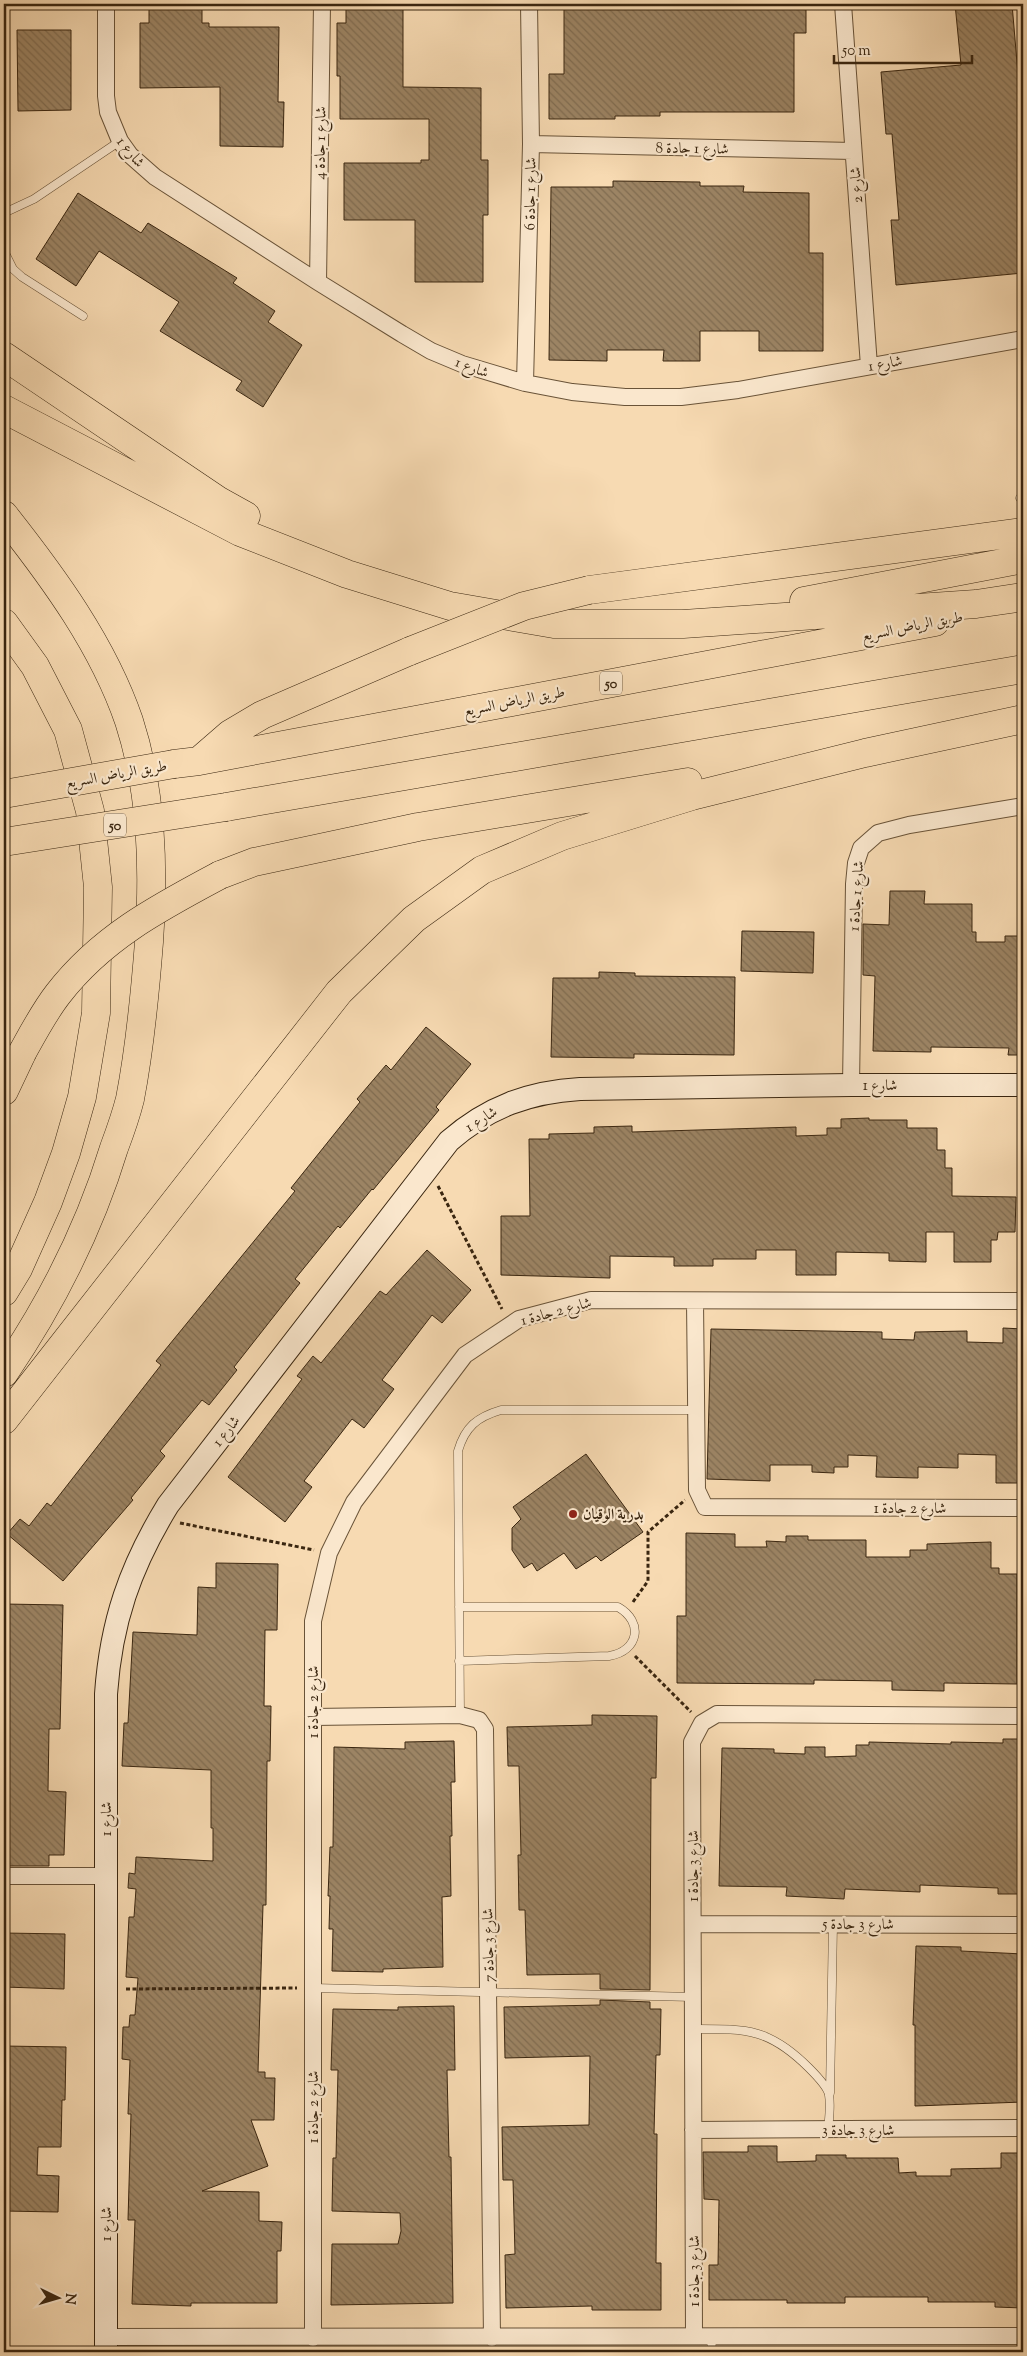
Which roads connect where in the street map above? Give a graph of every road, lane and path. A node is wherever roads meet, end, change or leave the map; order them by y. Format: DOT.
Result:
graph roads {
  1 [pos="106,4"];
  2 [pos="322,4"];
  3 [pos="530,4"];
  4 [pos="843,4"];
  5 [pos="120,141"];
  6 [pos="531,144"];
  7 [pos="853,151"];
  8 [pos="4,213"];
  9 [pos="4,251"];
  10 [pos="318,282"];
  11 [pos="83,316"];
  12 [pos="1023,339"];
  13 [pos="4,356"];
  14 [pos="869,366"];
  15 [pos="525,383"];
  16 [pos="4,409"];
  17 [pos="4,515"];
  18 [pos="1023,532"];
  19 [pos="1023,559"];
  20 [pos="348,574"];
  21 [pos="1023,598"];
  22 [pos="1023,605"];
  23 [pos="4,623"];
  24 [pos="682,624"];
  25 [pos="1023,669"];
  26 [pos="1023,719"];
  27 [pos="865,753"];
  28 [pos="187,762"];
  29 [pos="4,794"];
  30 [pos="1023,806"];
  31 [pos="4,842"];
  32 [pos="851,1085"];
  33 [pos="1023,1085"];
  34 [pos="4,1091"];
  35 [pos="429,1168"];
  36 [pos="4,1292"];
  37 [pos="695,1301"];
  38 [pos="1023,1301"];
  39 [pos="510,1325"];
  40 [pos="4,1373"];
  41 [pos="696,1410"];
  42 [pos="4,1420"];
  43 [pos="697,1490"];
  44 [pos="1023,1508"];
  45 [pos="160,1519"];
  46 [pos="329,1553"];
  47 [pos="459,1607"];
  48 [pos="626,1612"];
  49 [pos="628,1649"];
  50 [pos="459,1661"];
  51 [pos="460,1715"];
  52 [pos="1023,1716"];
  53 [pos="314,1717"];
  54 [pos="702,1723"];
  55 [pos="4,1876"];
  56 [pos="106,1876"];
  57 [pos="693,1924"];
  58 [pos="833,1924"];
  59 [pos="1023,1925"];
  60 [pos="313,1988"];
  61 [pos="106,1989"];
  62 [pos="488,1992"];
  63 [pos="693,1997"];
  64 [pos="693,2029"];
  65 [pos="830,2093"];
  66 [pos="1023,2128"];
  67 [pos="693,2130"];
  68 [pos="828,2130"];
  69 [pos="694,2335"];
  70 [pos="711,2335"];
  71 [pos="1023,2336"];
  72 [pos="313,2338"];
  73 [pos="492,2338"];
  74 [pos="106,2344"];
  75 [pos="712,2352"];
  1 -- 5 [label="street, شارع 1"];
  2 -- 10 [label="street, شارع 1 جادة 4"];
  3 -- 6 [label="street, شارع 1 جادة 6"];
  4 -- 7 [label="street, شارع 2"];
  5 -- 8 [label="lane"];
  5 -- 10 [label="street, شارع 1"];
  6 -- 7 [label="street, شارع 1 جادة 8"];
  6 -- 15 [label="street, شارع 1 جادة 6"];
  7 -- 14 [label="street, شارع 2"];
  9 -- 11 [label="lane"];
  10 -- 15 [label="street, شارع 1"];
  12 -- 14 [label="street, شارع 1"];
  13 -- 20 [label="highway"];
  14 -- 15 [label="street, شارع 1"];
  16 -- 20 [label="highway"];
  17 -- 40 [label="highway"];
  18 -- 28 [label="highway, bridge"];
  19 -- 24 [label="highway"];
  20 -- 24 [label="highway"];
  21 -- 24 [label="highway"];
  22 -- 28 [label="highway, طريق الرياض السريع / 50"];
  23 -- 36 [label="highway"];
  25 -- 31 [label="highway, 50, bridge"];
  26 -- 27 [label="highway"];
  27 -- 34 [label="highway, bridge"];
  27 -- 42 [label="highway"];
  28 -- 29 [label="highway, طريق الرياض السريع / 50, bridge"];
  30 -- 32 [label="street, شارع 1 جادة 1"];
  32 -- 33 [label="street, شارع 1"];
  32 -- 35 [label="street, شارع 1"];
  35 -- 39 [label="path"];
  35 -- 45 [label="street, شارع 1"];
  37 -- 38 [label="street, شارع 2 جادة 1"];
  37 -- 39 [label="street, شارع 2 جادة 1"];
  37 -- 41 [label="street"];
  39 -- 46 [label="street, شارع 2 جادة 1"];
  41 -- 43 [label="street"];
  41 -- 47 [label="lane"];
  43 -- 44 [label="street, شارع 2 جادة 1"];
  43 -- 48 [label="path"];
  45 -- 46 [label="path"];
  45 -- 56 [label="street, شارع 1"];
  46 -- 53 [label="street, شارع 2 جادة 1"];
  47 -- 48 [label="lane"];
  47 -- 50 [label="lane"];
  48 -- 49 [label="lane"];
  49 -- 50 [label="lane"];
  49 -- 54 [label="path"];
  50 -- 51 [label="lane"];
  51 -- 53 [label="street, شارع 3 جادة 7"];
  51 -- 62 [label="street, شارع 3 جادة 7"];
  52 -- 54 [label="street"];
  53 -- 60 [label="street, شارع 2 جادة 1"];
  54 -- 57 [label="street, شارع 3 جادة 1"];
  55 -- 56 [label="street"];
  56 -- 61 [label="street, شارع 1"];
  57 -- 58 [label="street, شارع 3 جادة 5"];
  57 -- 63 [label="street, شارع 3 جادة 1"];
  58 -- 59 [label="street, شارع 3 جادة 5"];
  58 -- 65 [label="lane"];
  60 -- 61 [label="path"];
  60 -- 62 [label="lane"];
  60 -- 72 [label="street, شارع 2 جادة 1"];
  61 -- 74 [label="street, شارع 1"];
  62 -- 63 [label="lane"];
  62 -- 73 [label="street, شارع 3 جادة 7"];
  63 -- 64 [label="street, شارع 3 جادة 1"];
  64 -- 65 [label="lane"];
  64 -- 67 [label="street, شارع 3 جادة 1"];
  65 -- 68 [label="lane"];
  66 -- 68 [label="street, شارع 3 جادة 3"];
  67 -- 68 [label="street, شارع 3 جادة 3"];
  67 -- 69 [label="street, شارع 3 جادة 1"];
  69 -- 70 [label="street"];
  69 -- 73 [label="street"];
  70 -- 71 [label="street"];
  70 -- 75 [label="lane"];
  72 -- 73 [label="street"];
  72 -- 74 [label="street"];
}
